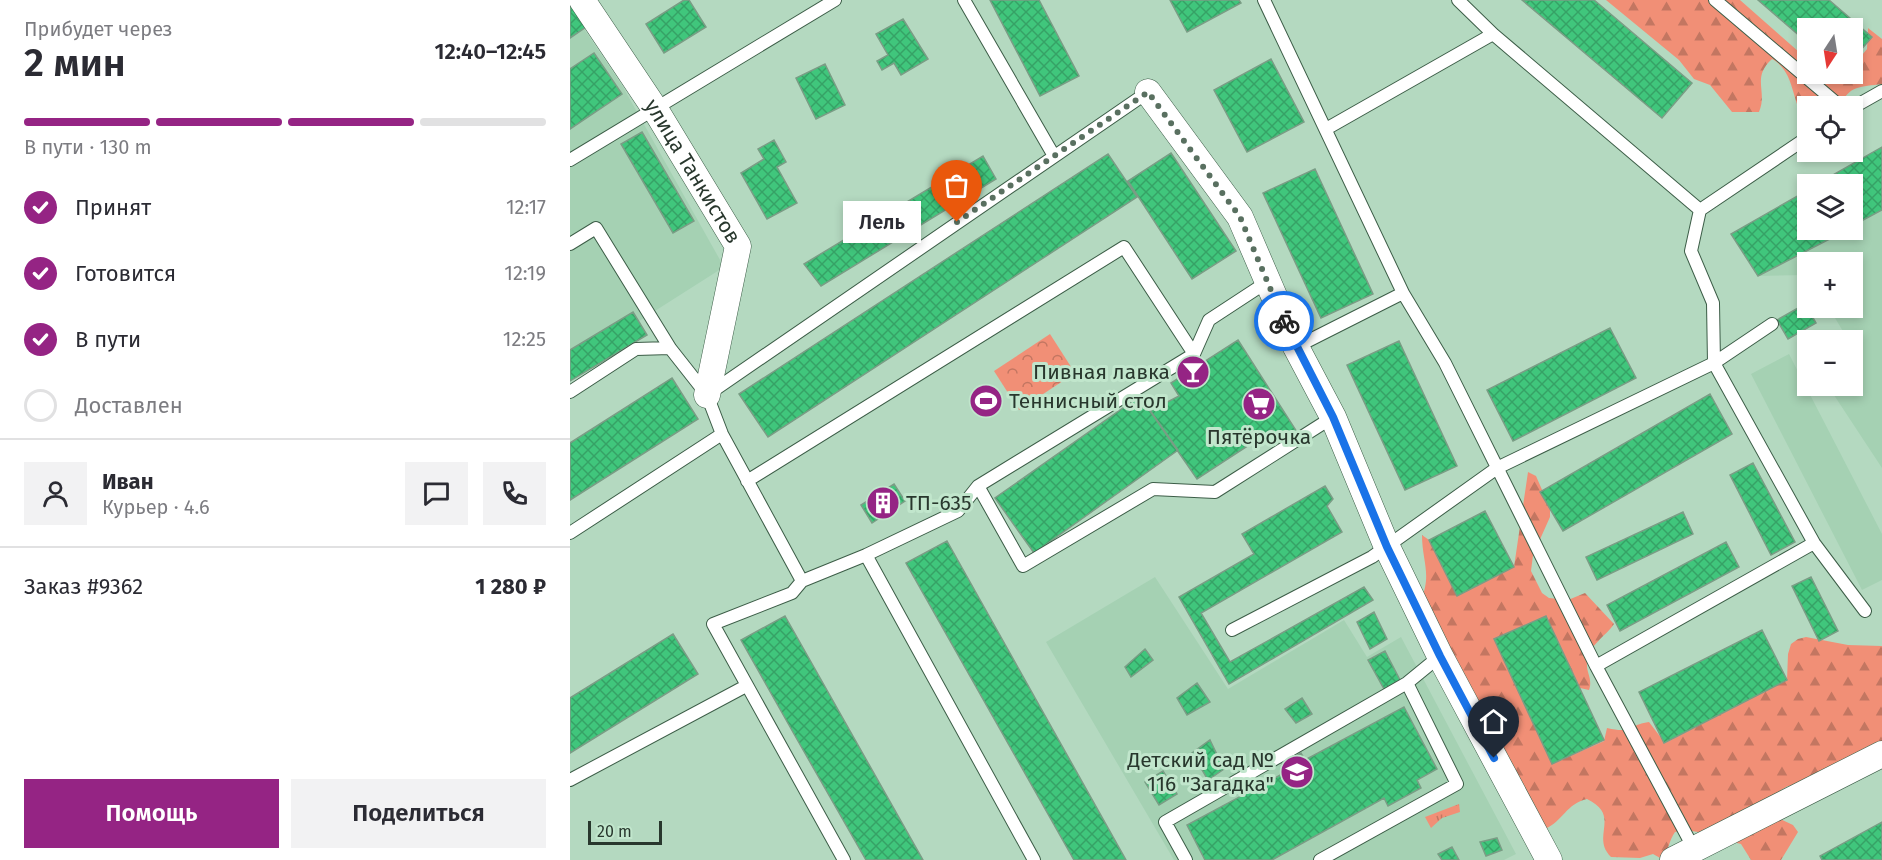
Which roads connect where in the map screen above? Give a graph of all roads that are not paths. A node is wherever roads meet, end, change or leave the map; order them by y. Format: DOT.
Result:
graph roads {
  1 [pos="582,0"];
  2 [pos="835,0"];
  3 [pos="964,0"];
  4 [pos="1264,0"];
  5 [pos="1458,0"];
  6 [pos="1715,0"];
  7 [pos="1493,34"];
  8 [pos="1882,91"];
  9 [pos="1148,92"];
  10 [pos="1828,96"];
  11 [pos="1863,102"];
  12 [pos="656,109"];
  13 [pos="1326,129"];
  14 [pos="1797,144"];
  15 [pos="1054,156"];
  16 [pos="570,160"];
  17 [pos="1700,210"];
  18 [pos="570,244"];
  19 [pos="1267,282"];
  20 [pos="1403,293"];
  21 [pos="1772,324"];
  22 [pos="1296,347"];
  23 [pos="670,348"];
  24 [pos="1194,354"];
  25 [pos="1714,363"];
  26 [pos="570,392"];
  27 [pos="707,395"];
  28 [pos="1333,417"];
  29 [pos="722,434"];
  30 [pos="1497,468"];
  31 [pos="747,481"];
  32 [pos="978,486"];
  33 [pos="570,533"];
  34 [pos="1814,543"];
  35 [pos="1387,547"];
  36 [pos="866,555"];
  37 [pos="802,581"];
  38 [pos="1865,611"];
  39 [pos="1232,630"];
  40 [pos="1440,656"];
  41 [pos="1596,666"];
  42 [pos="1407,682"];
  43 [pos="746,686"];
  44 [pos="1882,754"];
  45 [pos="570,780"];
  46 [pos="1683,854"];
  47 [pos="844,860"];
  48 [pos="1034,860"];
  49 [pos="1186,860"];
  50 [pos="1320,860"];
  51 [pos="1549,860"];
  1 -- 12 [label="street, улица Танкистов"];
  2 -- 12 [label="lane"];
  3 -- 15 [label="lane"];
  4 -- 13 [label="lane"];
  5 -- 7 [label="lane"];
  6 -- 10 [label="lane"];
  7 -- 13 [label="lane"];
  7 -- 17 [label="lane"];
  8 -- 11 [label="lane"];
  9 -- 15 [label="lane"];
  9 -- 19 [label="street"];
  12 -- 16 [label="lane"];
  12 -- 27 [label="street, улица Танкистов"];
  13 -- 20 [label="lane"];
  14 -- 17 [label="lane"];
  15 -- 27 [label="lane"];
  17 -- 25 [label="lane"];
  18 -- 23 [label="lane"];
  19 -- 22 [label="street"];
  19 -- 24 [label="lane"];
  20 -- 22 [label="lane"];
  20 -- 30 [label="lane"];
  21 -- 25 [label="lane"];
  22 -- 28 [label="street"];
  23 -- 26 [label="lane"];
  23 -- 27 [label="lane"];
  24 -- 31 [label="lane"];
  24 -- 32 [label="lane"];
  25 -- 30 [label="lane"];
  25 -- 34 [label="lane"];
  27 -- 29 [label="lane"];
  28 -- 32 [label="lane"];
  28 -- 35 [label="street"];
  29 -- 31 [label="lane"];
  29 -- 33 [label="lane"];
  30 -- 35 [label="lane"];
  30 -- 41 [label="lane"];
  31 -- 37 [label="lane"];
  32 -- 36 [label="lane"];
  34 -- 38 [label="lane"];
  34 -- 41 [label="lane"];
  35 -- 39 [label="lane"];
  35 -- 40 [label="street"];
  36 -- 37 [label="lane"];
  36 -- 48 [label="lane"];
  37 -- 43 [label="lane"];
  40 -- 42 [label="lane"];
  40 -- 51 [label="street"];
  41 -- 46 [label="lane"];
  42 -- 49 [label="lane"];
  42 -- 50 [label="lane"];
  43 -- 45 [label="lane"];
  43 -- 47 [label="lane"];
  44 -- 46 [label="street"];
}
